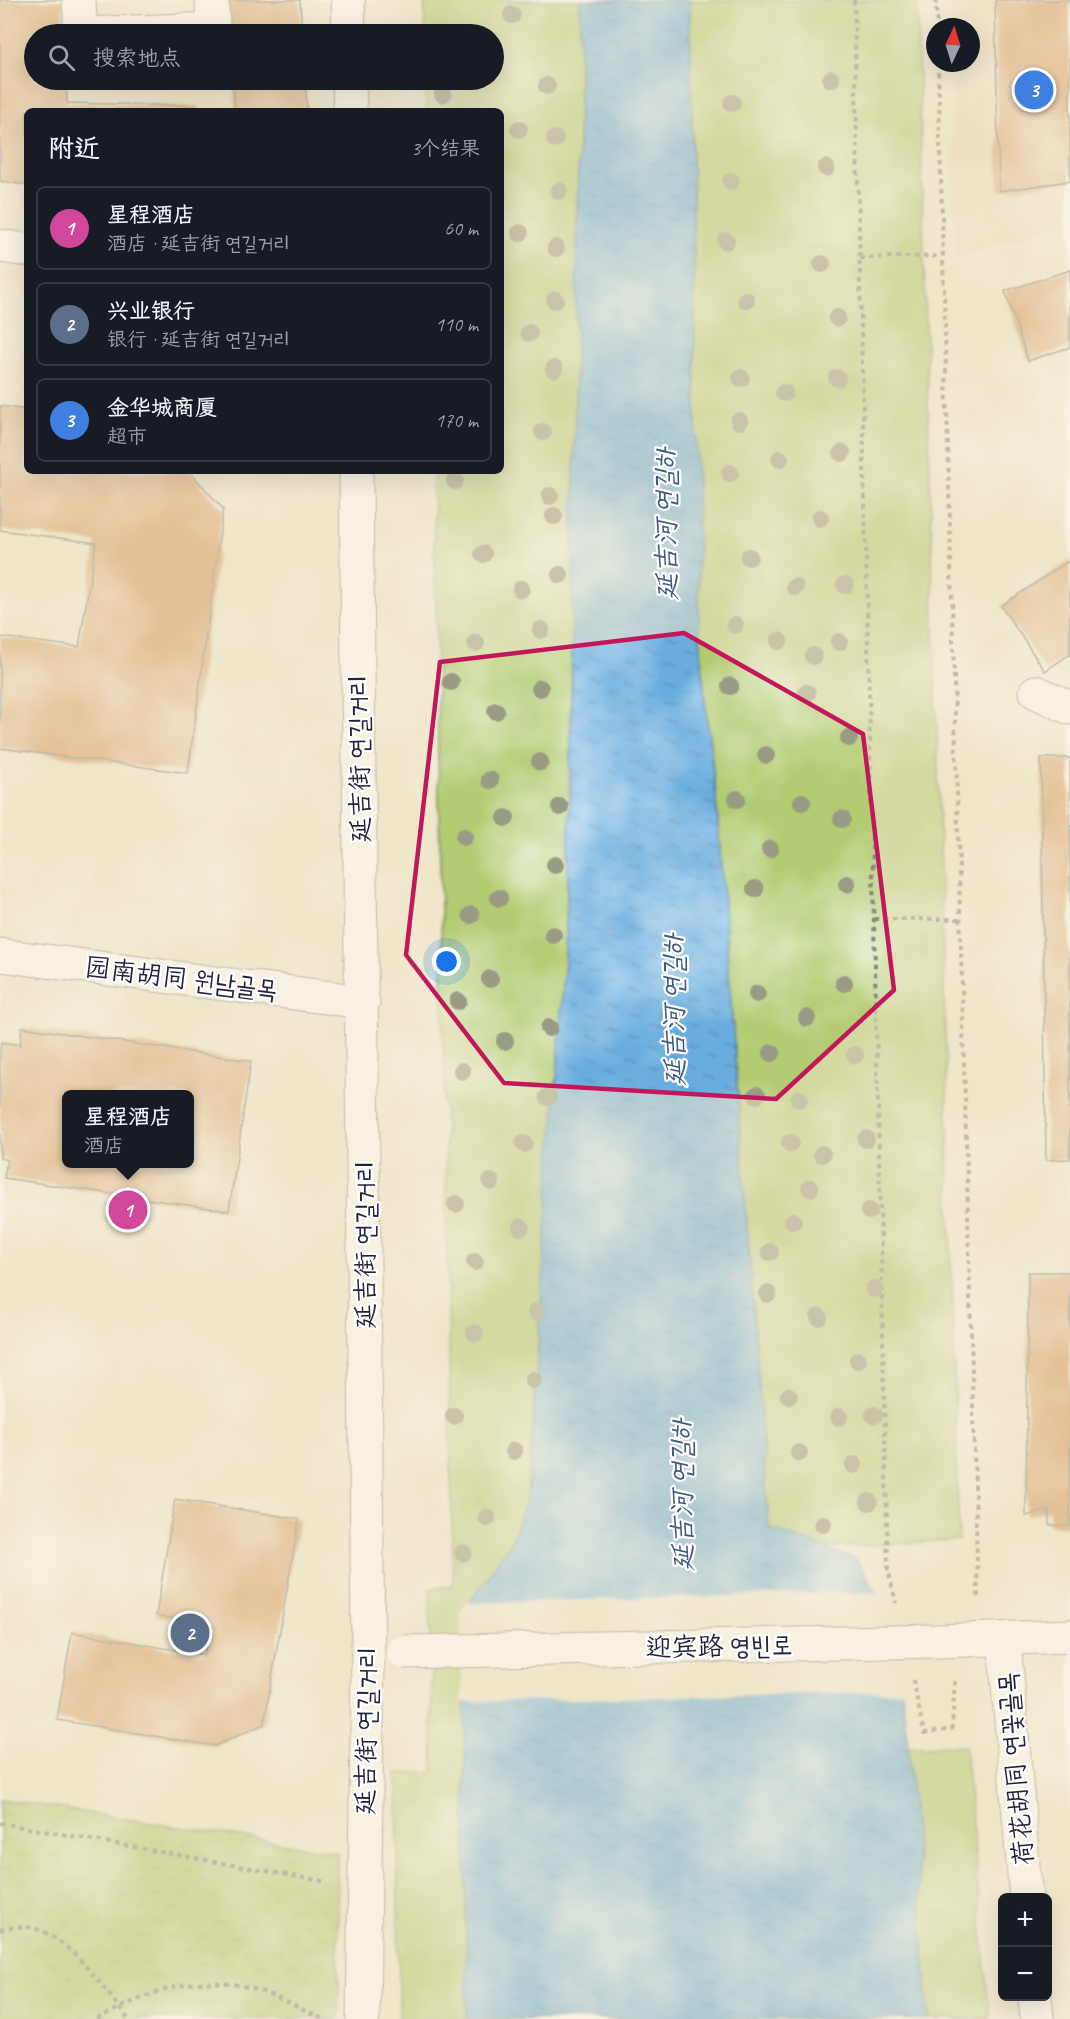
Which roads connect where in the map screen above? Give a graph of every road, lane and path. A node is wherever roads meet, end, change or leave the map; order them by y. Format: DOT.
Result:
graph roads {
  1 [pos="79,0"];
  2 [pos="212,0"];
  3 [pos="348,0"];
  4 [pos="854,0"];
  5 [pos="936,0"];
  6 [pos="937,18"];
  7 [pos="80,24"];
  8 [pos="213,24"];
  9 [pos="349,24"];
  10 [pos="938,72"];
  11 [pos="349,90"];
  12 [pos="350,108"];
  13 [pos="0,246"];
  14 [pos="24,250"];
  15 [pos="941,256"];
  16 [pos="860,258"];
  17 [pos="356,474"];
  18 [pos="1036,692"];
  19 [pos="1070,708"];
  20 [pos="874,919"];
  21 [pos="959,919"];
  22 [pos="0,955"];
  23 [pos="363,1002"];
  24 [pos="896,1604"];
  25 [pos="1070,1636"];
  26 [pos="992,1640"];
  27 [pos="368,1654"];
  28 [pos="911,1675"];
  29 [pos="955,1677"];
  30 [pos="0,1823"];
  31 [pos="364,1890"];
  32 [pos="1025,1893"];
  33 [pos="0,1930"];
  34 [pos="1035,2001"];
  35 [pos="119,2008"];
  36 [pos="97,2019"];
  37 [pos="128,2019"];
  38 [pos="323,2019"];
  39 [pos="363,2019"];
  40 [pos="1037,2019"];
  1 -- 7 [label="street"];
  2 -- 8 [label="street"];
  3 -- 9 [label="street"];
  4 -- 16 [label="path"];
  5 -- 6 [label="path"];
  10 -- 15 [label="path"];
  11 -- 12 [label="street"];
  13 -- 14 [label="street"];
  15 -- 16 [label="path"];
  15 -- 21 [label="path"];
  16 -- 20 [label="path"];
  17 -- 23 [label="street, 延吉街 연길거리"];
  18 -- 19 [label="street"];
  20 -- 21 [label="path"];
  20 -- 24 [label="path"];
  21 -- 26 [label="path"];
  22 -- 23 [label="street, 园南胡同 원남골목"];
  23 -- 27 [label="street, 延吉街 연길거리"];
  25 -- 26 [label="street, 迎宾路 영빈로"];
  26 -- 27 [label="street, 迎宾路 영빈로, bridge"];
  26 -- 32 [label="street, 荷花胡同 연꽃골목"];
  27 -- 31 [label="street, 延吉街 연길거리"];
  28 -- 29 [label="path"];
  30 -- 31 [label="path"];
  31 -- 39 [label="street, 延吉街 연길거리"];
  33 -- 35 [label="path"];
  34 -- 40 [label="street"];
  35 -- 36 [label="path"];
  35 -- 37 [label="path"];
  35 -- 38 [label="path"];
}
